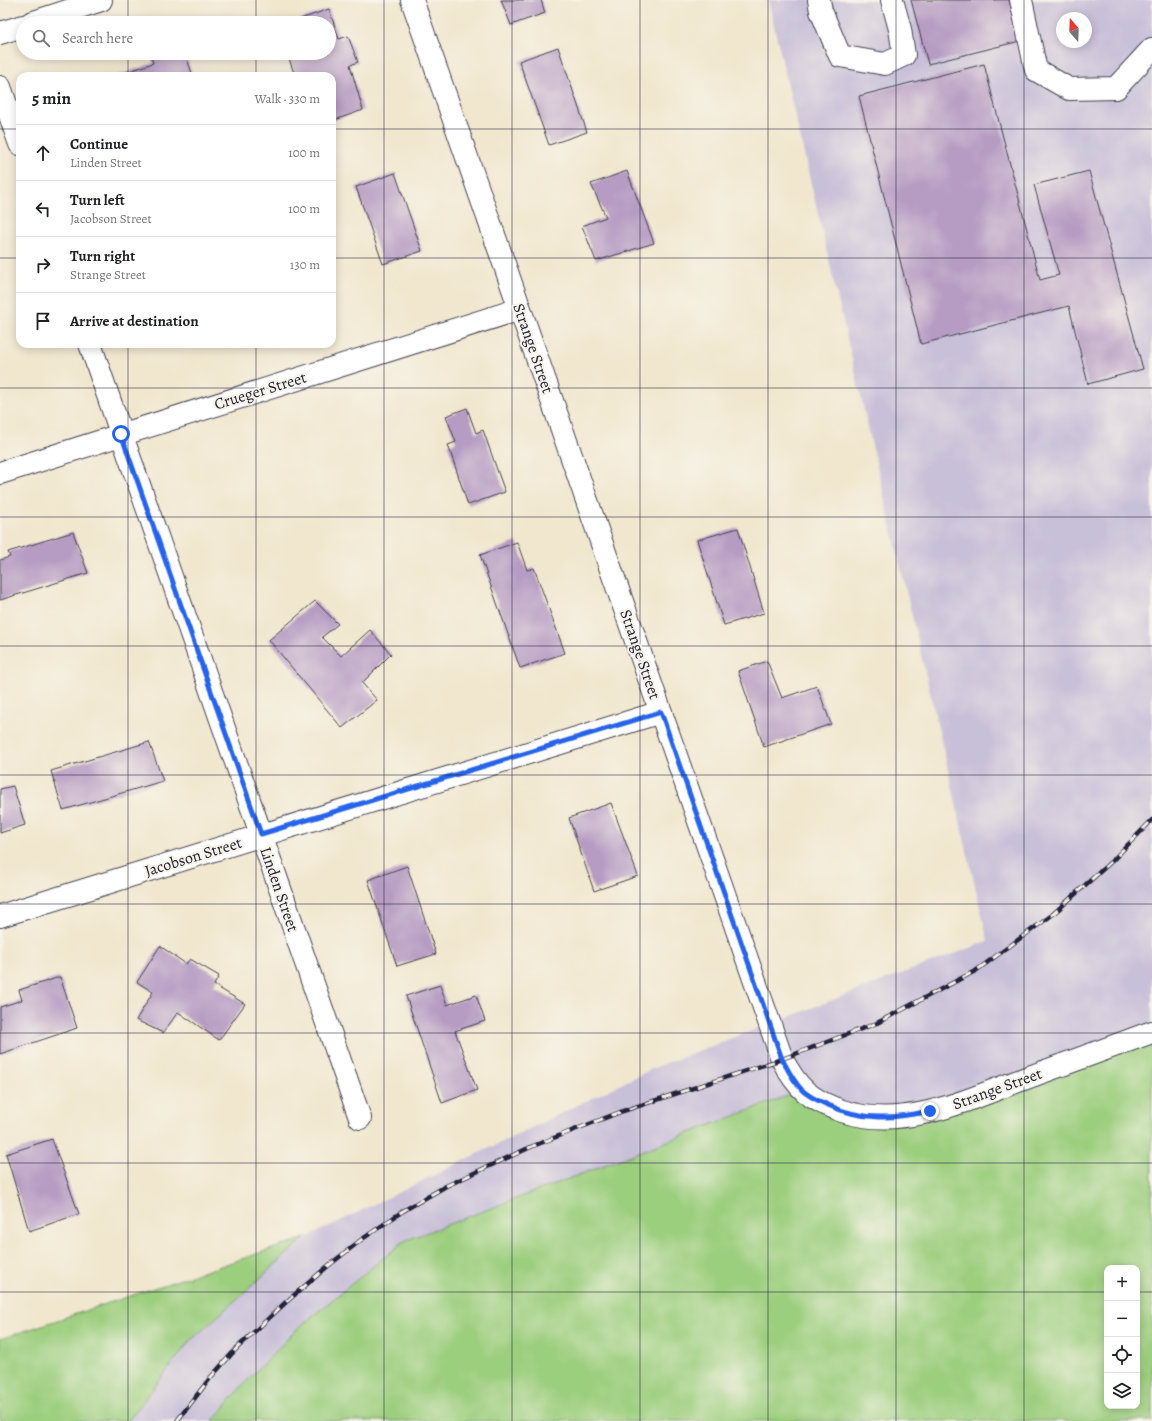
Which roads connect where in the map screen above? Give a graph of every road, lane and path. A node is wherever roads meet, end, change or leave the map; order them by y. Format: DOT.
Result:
graph roads {
  1 [pos="101,0"];
  2 [pos="412,0"];
  3 [pos="819,0"];
  4 [pos="892,0"];
  5 [pos="1021,0"];
  6 [pos="52,16"];
  7 [pos="16,28"];
  8 [pos="0,33"];
  9 [pos="1152,49"];
  10 [pos="0,87"];
  11 [pos="16,133"];
  12 [pos="520,309"];
  13 [pos="91,348"];
  14 [pos="121,434"];
  15 [pos="0,473"];
  16 [pos="661,712"];
  17 [pos="261,834"];
  18 [pos="0,916"];
  19 [pos="1152,1032"];
  20 [pos="360,1118"];
  1 -- 6 [label="street"];
  2 -- 12 [label="street, Strange Street"];
  3 -- 4 [label="street"];
  5 -- 9 [label="street"];
  7 -- 8 [label="street"];
  10 -- 11 [label="street"];
  12 -- 14 [label="street, Crueger Street"];
  12 -- 16 [label="street, Strange Street"];
  13 -- 14 [label="street, Linden Street"];
  14 -- 15 [label="street, Crueger Street"];
  14 -- 17 [label="street, Linden Street"];
  16 -- 17 [label="street, Jacobson Street"];
  16 -- 19 [label="street, Strange Street"];
  17 -- 18 [label="street, Jacobson Street"];
  17 -- 20 [label="street, Linden Street"];
}
